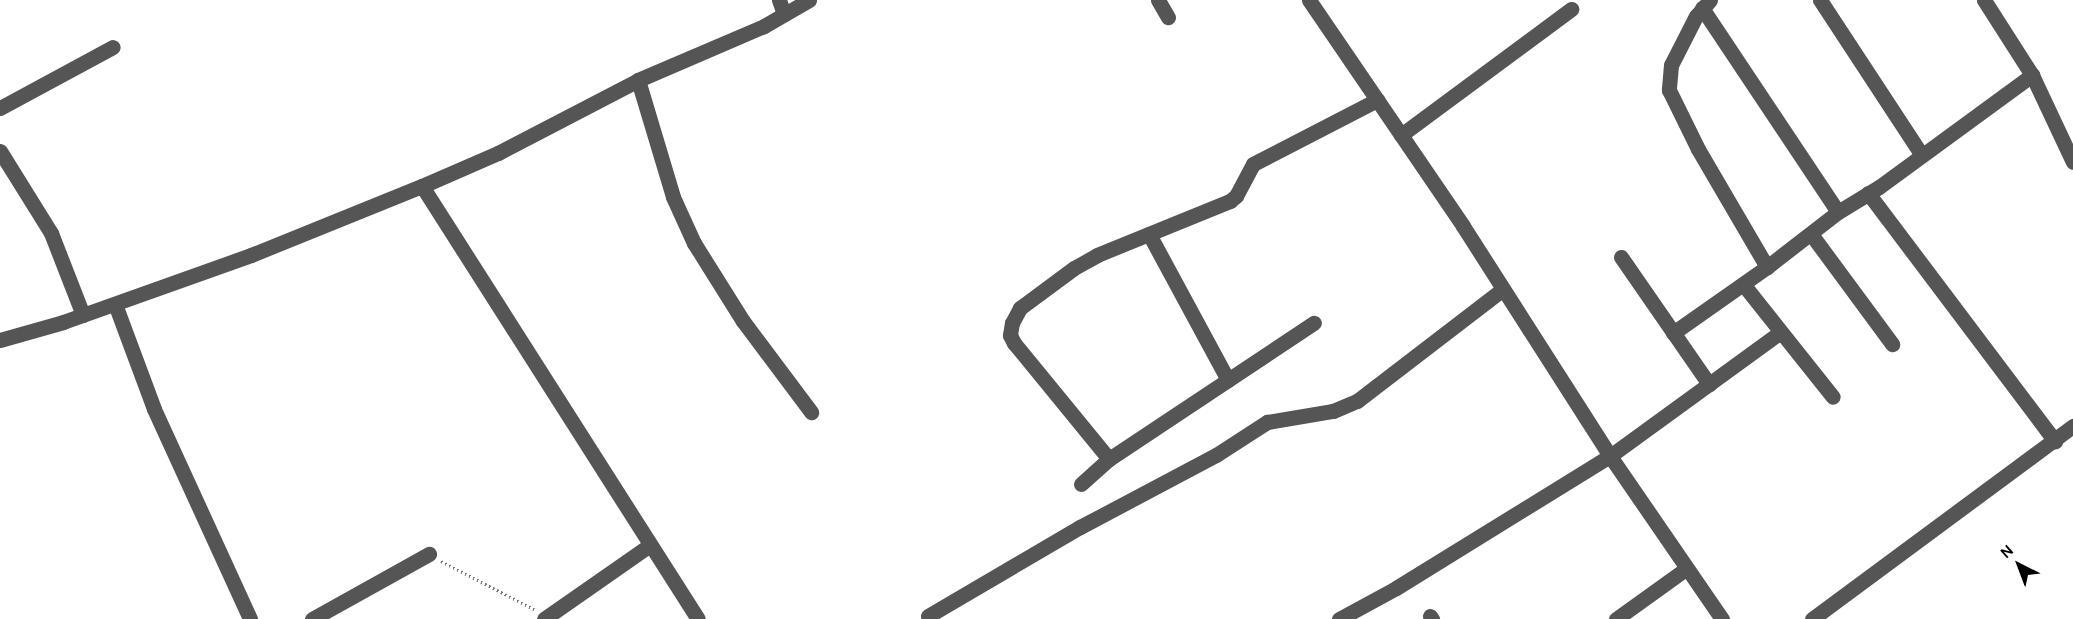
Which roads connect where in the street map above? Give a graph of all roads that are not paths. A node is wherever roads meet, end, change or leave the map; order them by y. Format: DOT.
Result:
graph roads {
  1 [pos="809,0"];
  2 [pos="1158,0"];
  3 [pos="1309,0"];
  4 [pos="1820,0"];
  5 [pos="1984,0"];
  6 [pos="1706,4"];
  7 [pos="782,7"];
  8 [pos="1571,9"];
  9 [pos="1168,16"];
  10 [pos="112,47"];
  11 [pos="2032,75"];
  12 [pos="638,80"];
  13 [pos="1377,100"];
  14 [pos="0,108"];
  15 [pos="1401,135"];
  16 [pos="0,151"];
  17 [pos="1921,154"];
  18 [pos="2073,162"];
  19 [pos="422,186"];
  20 [pos="1868,193"];
  21 [pos="1838,212"];
  22 [pos="1149,234"];
  23 [pos="1811,234"];
  24 [pos="1621,257"];
  25 [pos="1767,267"];
  26 [pos="1743,284"];
  27 [pos="1503,289"];
  28 [pos="114,304"];
  29 [pos="83,315"];
  30 [pos="1314,323"];
  31 [pos="1673,333"];
  32 [pos="1779,333"];
  33 [pos="0,340"];
  34 [pos="1892,344"];
  35 [pos="1228,380"];
  36 [pos="1709,384"];
  37 [pos="1833,397"];
  38 [pos="811,412"];
  39 [pos="2073,426"];
  40 [pos="2055,441"];
  41 [pos="1610,456"];
  42 [pos="1109,459"];
  43 [pos="1081,484"];
  44 [pos="650,544"];
  45 [pos="429,554"];
  46 [pos="1687,568"];
  47 [pos="928,616"];
  48 [pos="546,617"];
  49 [pos="250,619"];
  50 [pos="312,619"];
  51 [pos="698,619"];
  52 [pos="1339,619"];
  53 [pos="1616,619"];
  54 [pos="1722,619"];
  55 [pos="1812,619"];
  1 -- 7 [label="street"];
  2 -- 9 [label="street"];
  3 -- 13 [label="street"];
  4 -- 17 [label="street"];
  5 -- 11 [label="street"];
  6 -- 21 [label="street"];
  6 -- 25 [label="street"];
  7 -- 12 [label="street"];
  8 -- 15 [label="street"];
  10 -- 14 [label="street"];
  11 -- 17 [label="street"];
  11 -- 18 [label="street"];
  12 -- 19 [label="street"];
  12 -- 38 [label="street"];
  13 -- 15 [label="street"];
  13 -- 22 [label="street"];
  15 -- 27 [label="street"];
  16 -- 29 [label="street"];
  17 -- 20 [label="street"];
  19 -- 28 [label="street"];
  19 -- 44 [label="street"];
  20 -- 21 [label="street"];
  20 -- 40 [label="street"];
  21 -- 23 [label="street"];
  22 -- 35 [label="street"];
  22 -- 42 [label="street"];
  23 -- 25 [label="street"];
  23 -- 34 [label="street"];
  24 -- 31 [label="street"];
  25 -- 26 [label="street"];
  26 -- 31 [label="street"];
  26 -- 32 [label="street"];
  27 -- 41 [label="street"];
  27 -- 47 [label="street"];
  28 -- 29 [label="street"];
  28 -- 49 [label="street"];
  29 -- 33 [label="street"];
  30 -- 35 [label="street"];
  31 -- 36 [label="street"];
  32 -- 36 [label="street"];
  32 -- 37 [label="street"];
  35 -- 42 [label="street"];
  36 -- 41 [label="street"];
  39 -- 40 [label="street"];
  40 -- 55 [label="street"];
  41 -- 46 [label="street"];
  41 -- 52 [label="street"];
  42 -- 43 [label="street"];
  44 -- 48 [label="street"];
  44 -- 51 [label="street"];
  45 -- 50 [label="street"];
  46 -- 53 [label="street"];
  46 -- 54 [label="street"];
}
